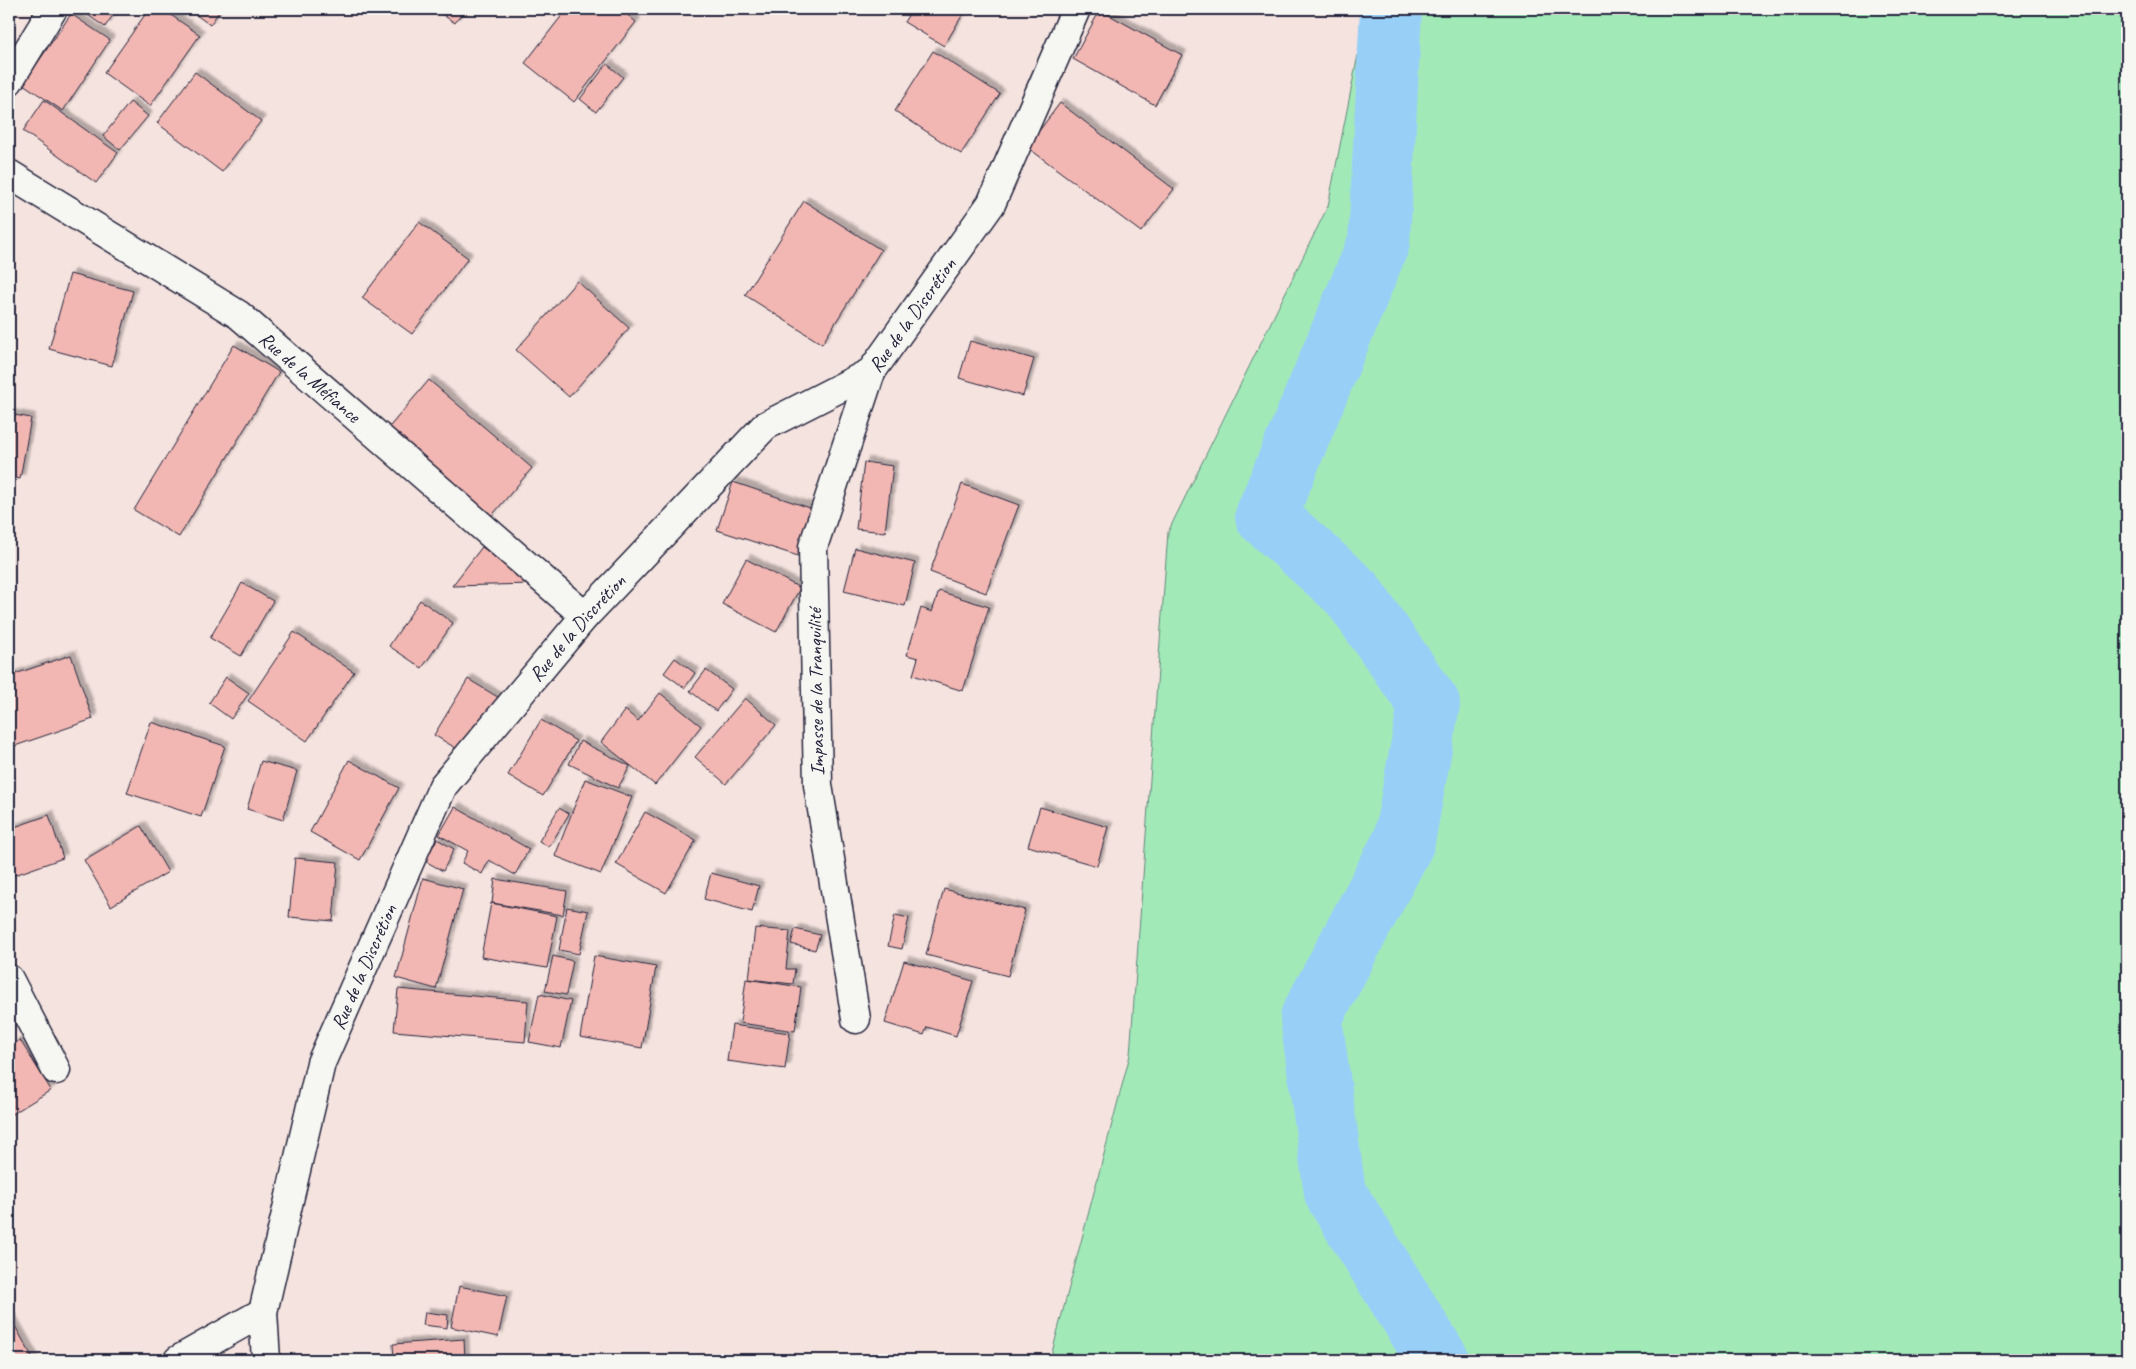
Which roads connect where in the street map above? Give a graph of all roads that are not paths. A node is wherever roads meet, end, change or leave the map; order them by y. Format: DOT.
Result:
graph roads {
  1 [pos="53,9"];
  2 [pos="1076,9"];
  3 [pos="9,81"];
  4 [pos="9,174"];
  5 [pos="871,372"];
  6 [pos="585,616"];
  7 [pos="9,978"];
  8 [pos="856,1019"];
  9 [pos="56,1070"];
  10 [pos="263,1312"];
  11 [pos="178,1360"];
  12 [pos="266,1360"];
  1 -- 3 [label="street"];
  2 -- 5 [label="street, Rue de la Discrétion"];
  4 -- 6 [label="street, Rue de la Méfiance"];
  5 -- 6 [label="street, Rue de la Discrétion"];
  5 -- 8 [label="street, Impasse de la Tranquilité"];
  6 -- 10 [label="street, Rue de la Discrétion"];
  7 -- 9 [label="street"];
  10 -- 11 [label="street"];
  10 -- 12 [label="street, Rue de la Discrétion"];
}
